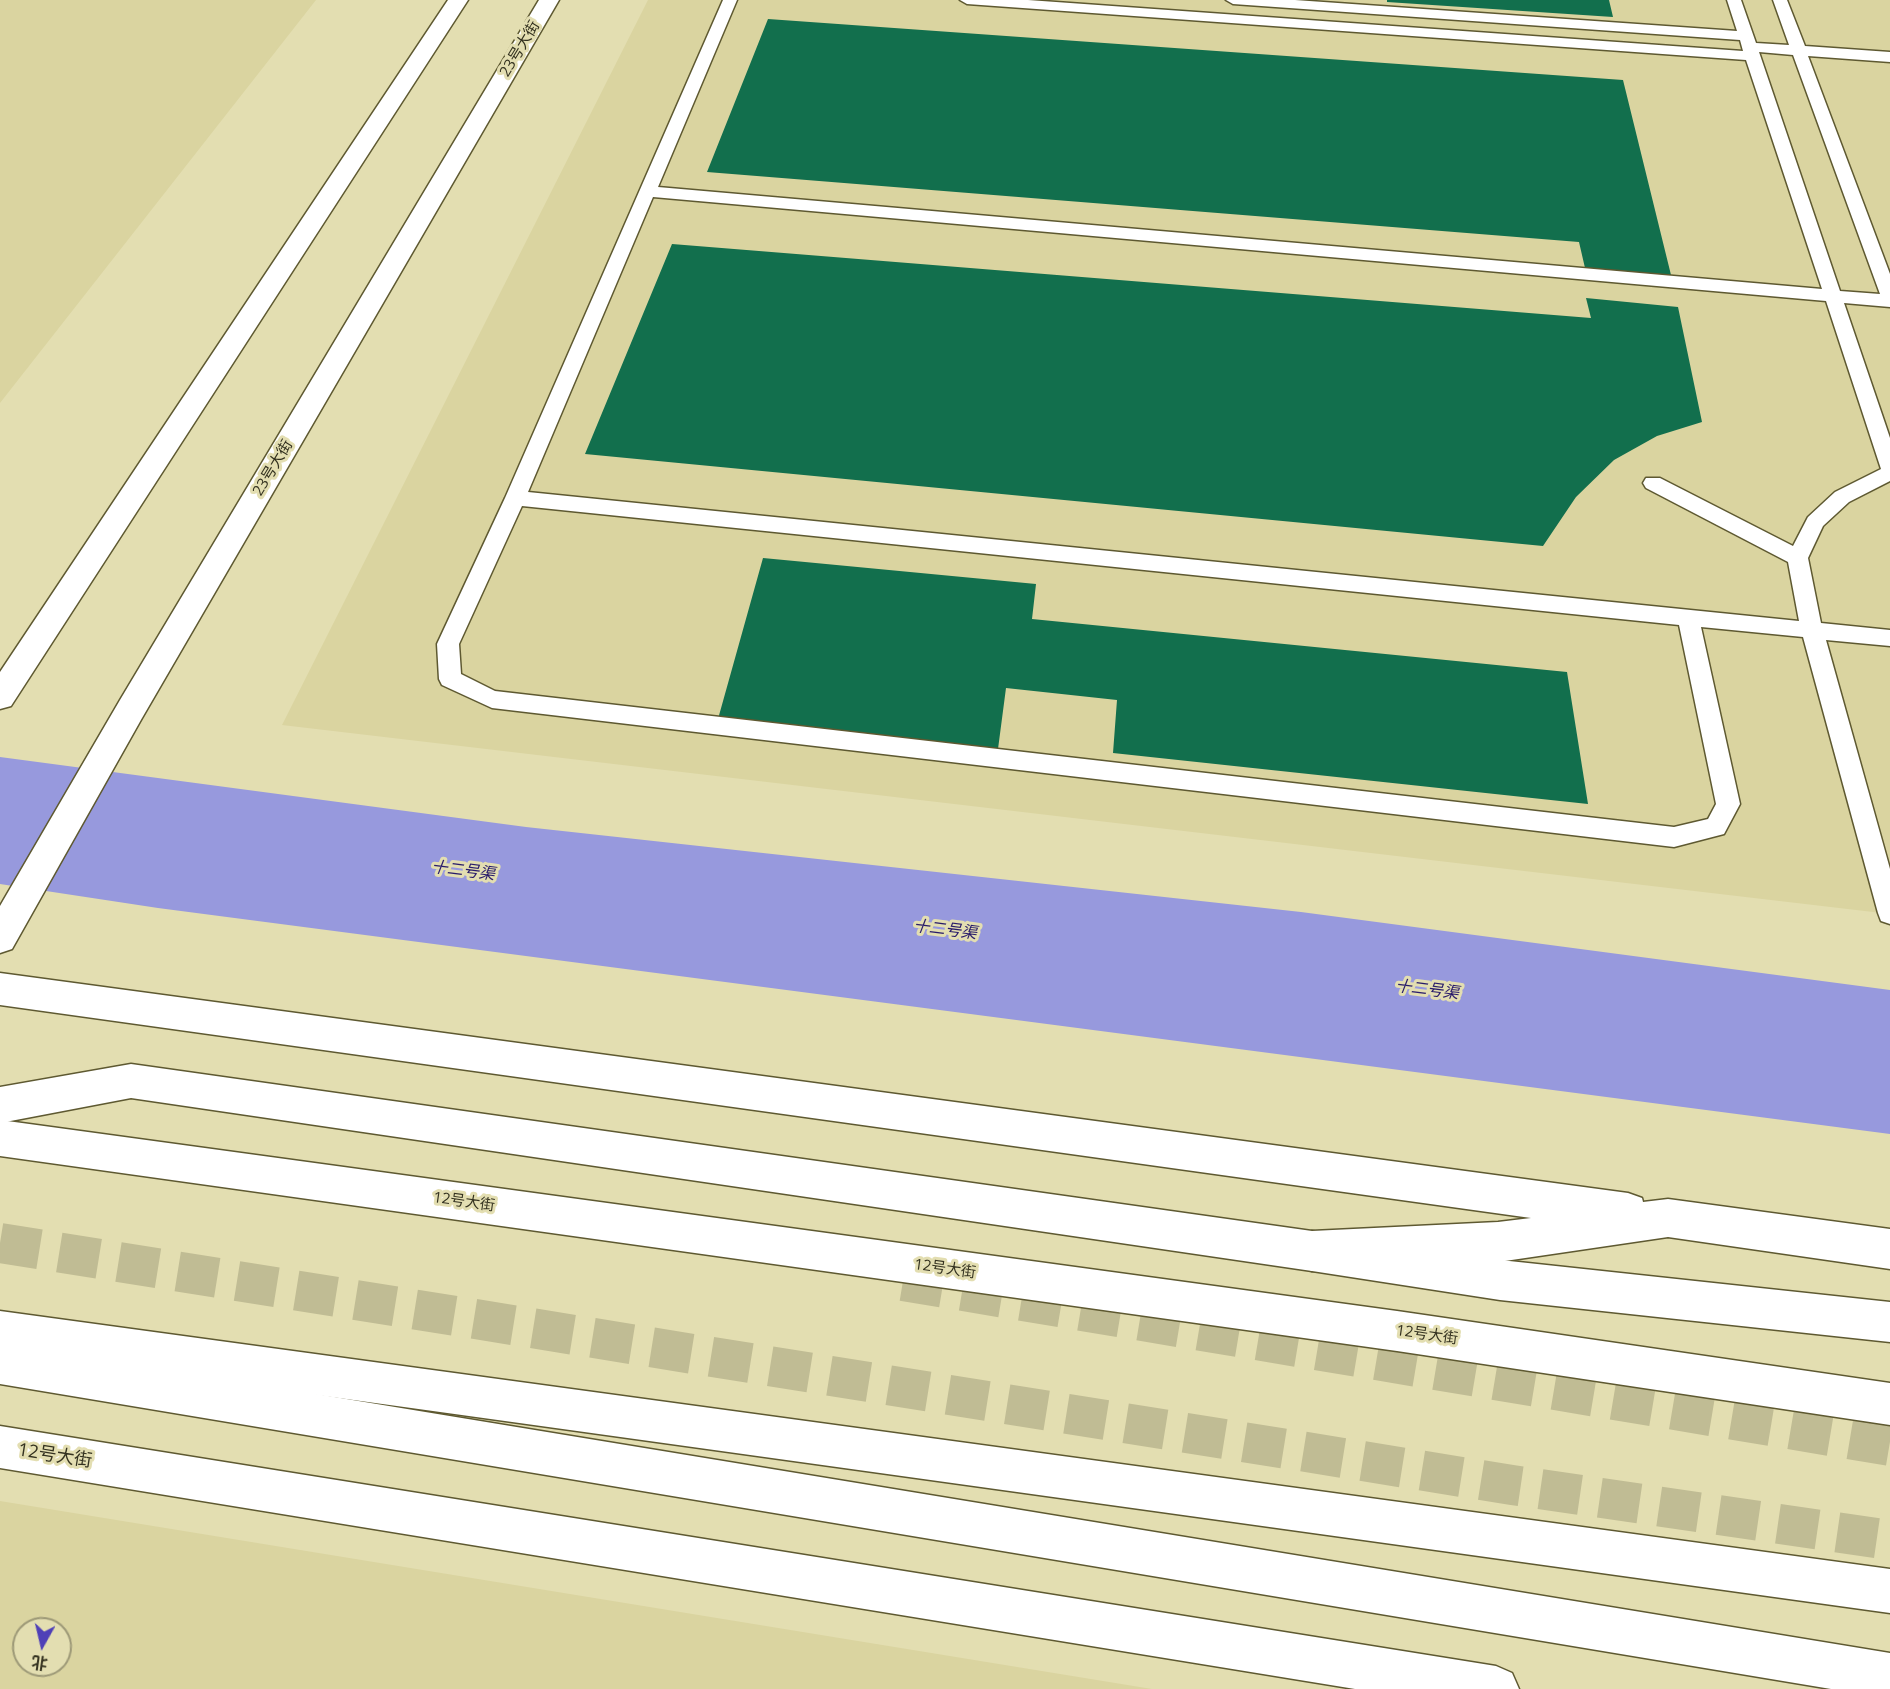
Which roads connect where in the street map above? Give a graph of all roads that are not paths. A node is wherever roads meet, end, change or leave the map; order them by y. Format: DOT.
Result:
graph roads {
  1 [pos="458,0"];
  2 [pos="549,0"];
  3 [pos="730,0"];
  4 [pos="967,0"];
  5 [pos="1233,0"];
  6 [pos="1734,0"];
  7 [pos="1780,0"];
  8 [pos="1749,46"];
  9 [pos="1798,50"];
  10 [pos="1890,57"];
  11 [pos="648,191"];
  12 [pos="1833,295"];
  13 [pos="1890,299"];
  14 [pos="1890,467"];
  15 [pos="1890,473"];
  16 [pos="1653,483"];
  17 [pos="515,498"];
  18 [pos="1798,558"];
  19 [pos="1688,617"];
  20 [pos="1812,630"];
  21 [pos="1890,638"];
  22 [pos="3,692"];
  23 [pos="1885,875"];
  24 [pos="1890,913"];
  25 [pos="7,925"];
  26 [pos="0,989"];
  27 [pos="0,1105"];
  28 [pos="0,1138"];
  29 [pos="1668,1218"];
  30 [pos="1890,1249"];
  31 [pos="1312,1251"];
  32 [pos="1890,1322"];
  33 [pos="0,1331"];
  34 [pos="0,1363"];
  35 [pos="1890,1404"];
  36 [pos="0,1447"];
  37 [pos="1890,1592"];
  38 [pos="1890,1676"];
  39 [pos="1496,1689"];
  1 -- 22 [label="main road"];
  2 -- 25 [label="main road, 23号大街"];
  3 -- 11 [label="lane"];
  4 -- 8 [label="lane"];
  5 -- 8 [label="lane"];
  6 -- 8 [label="lane"];
  7 -- 9 [label="lane"];
  8 -- 9 [label="lane"];
  8 -- 12 [label="lane"];
  9 -- 10 [label="lane"];
  9 -- 13 [label="lane"];
  11 -- 12 [label="lane"];
  11 -- 17 [label="lane"];
  12 -- 13 [label="lane"];
  12 -- 14 [label="lane"];
  15 -- 18 [label="lane"];
  16 -- 18 [label="lane"];
  17 -- 19 [label="lane"];
  17 -- 19 [label="lane"];
  18 -- 20 [label="lane"];
  19 -- 20 [label="lane"];
  20 -- 21 [label="lane"];
  20 -- 23 [label="lane"];
  23 -- 24 [label="lane"];
  26 -- 29 [label="main road"];
  27 -- 31 [label="main road"];
  28 -- 35 [label="main road, 12号大街"];
  29 -- 30 [label="main road"];
  29 -- 31 [label="main road"];
  31 -- 32 [label="main road"];
  33 -- 37 [label="main road"];
  34 -- 38 [label="main road"];
  36 -- 39 [label="main road, 12号大街"];
}
